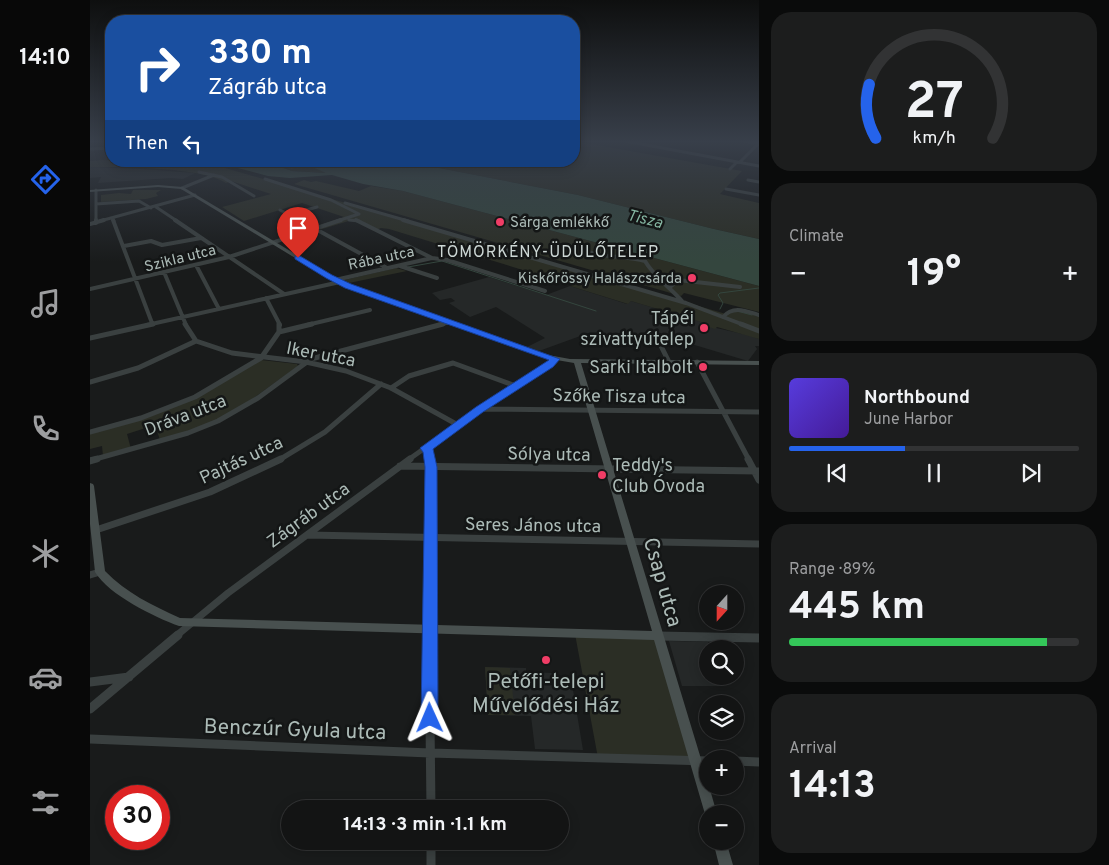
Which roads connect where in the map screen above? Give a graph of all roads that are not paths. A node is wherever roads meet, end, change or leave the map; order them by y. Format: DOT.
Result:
graph roads {
  1 [pos="198,181"];
  2 [pos="229,181"];
  3 [pos="272,181"];
  4 [pos="182,188"];
  5 [pos="726,189"];
  6 [pos="96,190"];
  7 [pos="90,191"];
  8 [pos="196,195"];
  9 [pos="759,195"];
  10 [pos="254,196"];
  11 [pos="351,201"];
  12 [pos="96,204"];
  13 [pos="344,204"];
  14 [pos="316,207"];
  15 [pos="154,208"];
  16 [pos="280,210"];
  17 [pos="289,215"];
  18 [pos="113,218"];
  19 [pos="96,223"];
  20 [pos="90,224"];
  21 [pos="324,226"];
  22 [pos="315,229"];
  23 [pos="201,238"];
  24 [pos="273,243"];
  25 [pos="124,246"];
  26 [pos="588,252"];
  27 [pos="229,257"];
  28 [pos="432,258"];
  29 [pos="196,265"];
  30 [pos="398,266"];
  31 [pos="386,268"];
  32 [pos="164,272"];
  33 [pos="437,278"];
  34 [pos="136,280"];
  35 [pos="337,281"];
  36 [pos="670,286"];
  37 [pos="740,288"];
  38 [pos="90,289"];
  39 [pos="546,291"];
  40 [pos="284,294"];
  41 [pos="266,298"];
  42 [pos="686,303"];
  43 [pos="219,309"];
  44 [pos="370,310"];
  45 [pos="759,315"];
  46 [pos="184,317"];
  47 [pos="723,317"];
  48 [pos="450,322"];
  49 [pos="152,324"];
  50 [pos="749,330"];
  51 [pos="279,332"];
  52 [pos="759,332"];
  53 [pos="90,338"];
  54 [pos="657,338"];
  55 [pos="196,341"];
  56 [pos="260,358"];
  57 [pos="555,359"];
  58 [pos="306,362"];
  59 [pos="577,362"];
  60 [pos="669,362"];
  61 [pos="697,362"];
  62 [pos="759,363"];
  63 [pos="90,382"];
  64 [pos="381,384"];
  65 [pos="516,386"];
  66 [pos="391,388"];
  67 [pos="480,409"];
  68 [pos="592,410"];
  69 [pos="723,412"];
  70 [pos="759,412"];
  71 [pos="458,424"];
  72 [pos="90,432"];
  73 [pos="426,448"];
  74 [pos="90,461"];
  75 [pos="400,466"];
  76 [pos="431,467"];
  77 [pos="609,469"];
  78 [pos="756,471"];
  79 [pos="759,480"];
  80 [pos="90,486"];
  81 [pos="92,513"];
  82 [pos="96,530"];
  83 [pos="308,535"];
  84 [pos="432,538"];
  85 [pos="631,542"];
  86 [pos="759,544"];
  87 [pos="95,574"];
  88 [pos="191,623"];
  89 [pos="429,630"];
  90 [pos="658,636"];
  91 [pos="759,638"];
  92 [pos="129,677"];
  93 [pos="90,682"];
  94 [pos="90,709"];
  95 [pos="90,739"];
  96 [pos="430,753"];
  97 [pos="699,755"];
  98 [pos="699,761"];
  99 [pos="744,761"];
  100 [pos="759,762"];
  101 [pos="431,800"];
  102 [pos="431,850"];
  103 [pos="722,850"];
  104 [pos="432,865"];
  105 [pos="726,865"];
  1 -- 4 [label="street"];
  2 -- 10 [label="street"];
  3 -- 13 [label="street"];
  4 -- 6 [label="main road"];
  4 -- 8 [label="main road"];
  5 -- 9 [label="street"];
  6 -- 7 [label="main road"];
  6 -- 12 [label="street"];
  8 -- 15 [label="street"];
  8 -- 24 [label="main road"];
  11 -- 13 [label="street"];
  12 -- 15 [label="street"];
  12 -- 19 [label="street"];
  13 -- 21 [label="street"];
  13 -- 42 [label="street"];
  14 -- 17 [label="street"];
  15 -- 18 [label="street"];
  15 -- 23 [label="street"];
  16 -- 17 [label="street"];
  17 -- 22 [label="street"];
  18 -- 19 [label="street"];
  18 -- 25 [label="street"];
  19 -- 20 [label="street"];
  21 -- 22 [label="street, Szikla utca"];
  21 -- 28 [label="street"];
  22 -- 24 [label="street, Szikla utca"];
  22 -- 31 [label="street"];
  23 -- 25 [label="street"];
  23 -- 27 [label="street"];
  24 -- 27 [label="street, Szikla utca"];
  24 -- 35 [label="main road"];
  25 -- 34 [label="street"];
  26 -- 36 [label="street"];
  27 -- 29 [label="street, Szikla utca"];
  27 -- 40 [label="street"];
  28 -- 30 [label="street, Rába utca"];
  28 -- 39 [label="street"];
  29 -- 32 [label="street, Szikla utca"];
  29 -- 43 [label="street"];
  30 -- 31 [label="street, Rába utca"];
  30 -- 33 [label="street"];
  31 -- 35 [label="street, Rába utca"];
  32 -- 34 [label="street, Szikla utca"];
  32 -- 46 [label="street"];
  34 -- 38 [label="street, Szikla utca"];
  34 -- 49 [label="street"];
  35 -- 40 [label="street, Rába utca"];
  35 -- 48 [label="main road"];
  36 -- 37 [label="street"];
  36 -- 42 [label="street"];
  40 -- 41 [label="street, Rába utca"];
  41 -- 43 [label="street, Rába utca"];
  41 -- 51 [label="street"];
  42 -- 47 [label="street"];
  43 -- 46 [label="street, Rába utca"];
  44 -- 51 [label="street"];
  45 -- 47 [label="street"];
  46 -- 49 [label="street, Rába utca"];
  46 -- 55 [label="street"];
  47 -- 52 [label="street"];
  48 -- 57 [label="main road"];
  48 -- 58 [label="street"];
  49 -- 53 [label="street, Rába utca"];
  50 -- 52 [label="street"];
  51 -- 56 [label="street"];
  54 -- 60 [label="street"];
  55 -- 56 [label="street, Iker utca"];
  55 -- 63 [label="street"];
  56 -- 58 [label="street, Iker utca"];
  56 -- 72 [label="street"];
  57 -- 59 [label="main road"];
  57 -- 65 [label="street, Zágráb utca"];
  58 -- 64 [label="street, Iker utca"];
  58 -- 74 [label="street, Dráva utca"];
  59 -- 60 [label="main road"];
  59 -- 68 [label="main road, Csap utca"];
  60 -- 61 [label="main road"];
  61 -- 62 [label="main road"];
  61 -- 69 [label="street"];
  64 -- 66 [label="street, Iker utca"];
  64 -- 82 [label="street, Pajtás utca"];
  65 -- 66 [label="street"];
  65 -- 67 [label="street, Zágráb utca"];
  66 -- 71 [label="street, Iker utca"];
  67 -- 68 [label="street, Szőke Tisza utca"];
  67 -- 71 [label="street, Zágráb utca"];
  68 -- 69 [label="street, Szőke Tisza utca"];
  68 -- 77 [label="main road, Csap utca"];
  69 -- 70 [label="street, Szőke Tisza utca"];
  69 -- 78 [label="street"];
  71 -- 73 [label="street, Zágráb utca"];
  73 -- 75 [label="street, Zágráb utca"];
  73 -- 76 [label="street"];
  75 -- 76 [label="street, Sólya utca"];
  75 -- 83 [label="street, Zágráb utca"];
  76 -- 77 [label="street, Sólya utca"];
  76 -- 84 [label="street"];
  77 -- 78 [label="street, Sólya utca"];
  77 -- 85 [label="main road, Csap utca"];
  78 -- 79 [label="street"];
  80 -- 81 [label="main road"];
  81 -- 82 [label="main road"];
  82 -- 87 [label="main road"];
  83 -- 84 [label="street, Seres János utca"];
  83 -- 88 [label="street, Zágráb utca"];
  84 -- 85 [label="street, Seres János utca"];
  84 -- 89 [label="street"];
  85 -- 86 [label="street, Seres János utca"];
  85 -- 90 [label="main road, Csap utca"];
  87 -- 88 [label="main road"];
  88 -- 89 [label="main road"];
  88 -- 92 [label="street, Zágráb utca"];
  89 -- 90 [label="main road"];
  89 -- 96 [label="street"];
  90 -- 91 [label="street"];
  90 -- 97 [label="main road, Csap utca"];
  92 -- 93 [label="street"];
  92 -- 94 [label="street, Zágráb utca"];
  95 -- 96 [label="street, Benczúr Gyula utca"];
  96 -- 98 [label="street, Benczúr Gyula utca"];
  96 -- 101 [label="street"];
  99 -- 100 [label="street"];
  102 -- 104 [label="street"];
  103 -- 105 [label="main road"];
}
